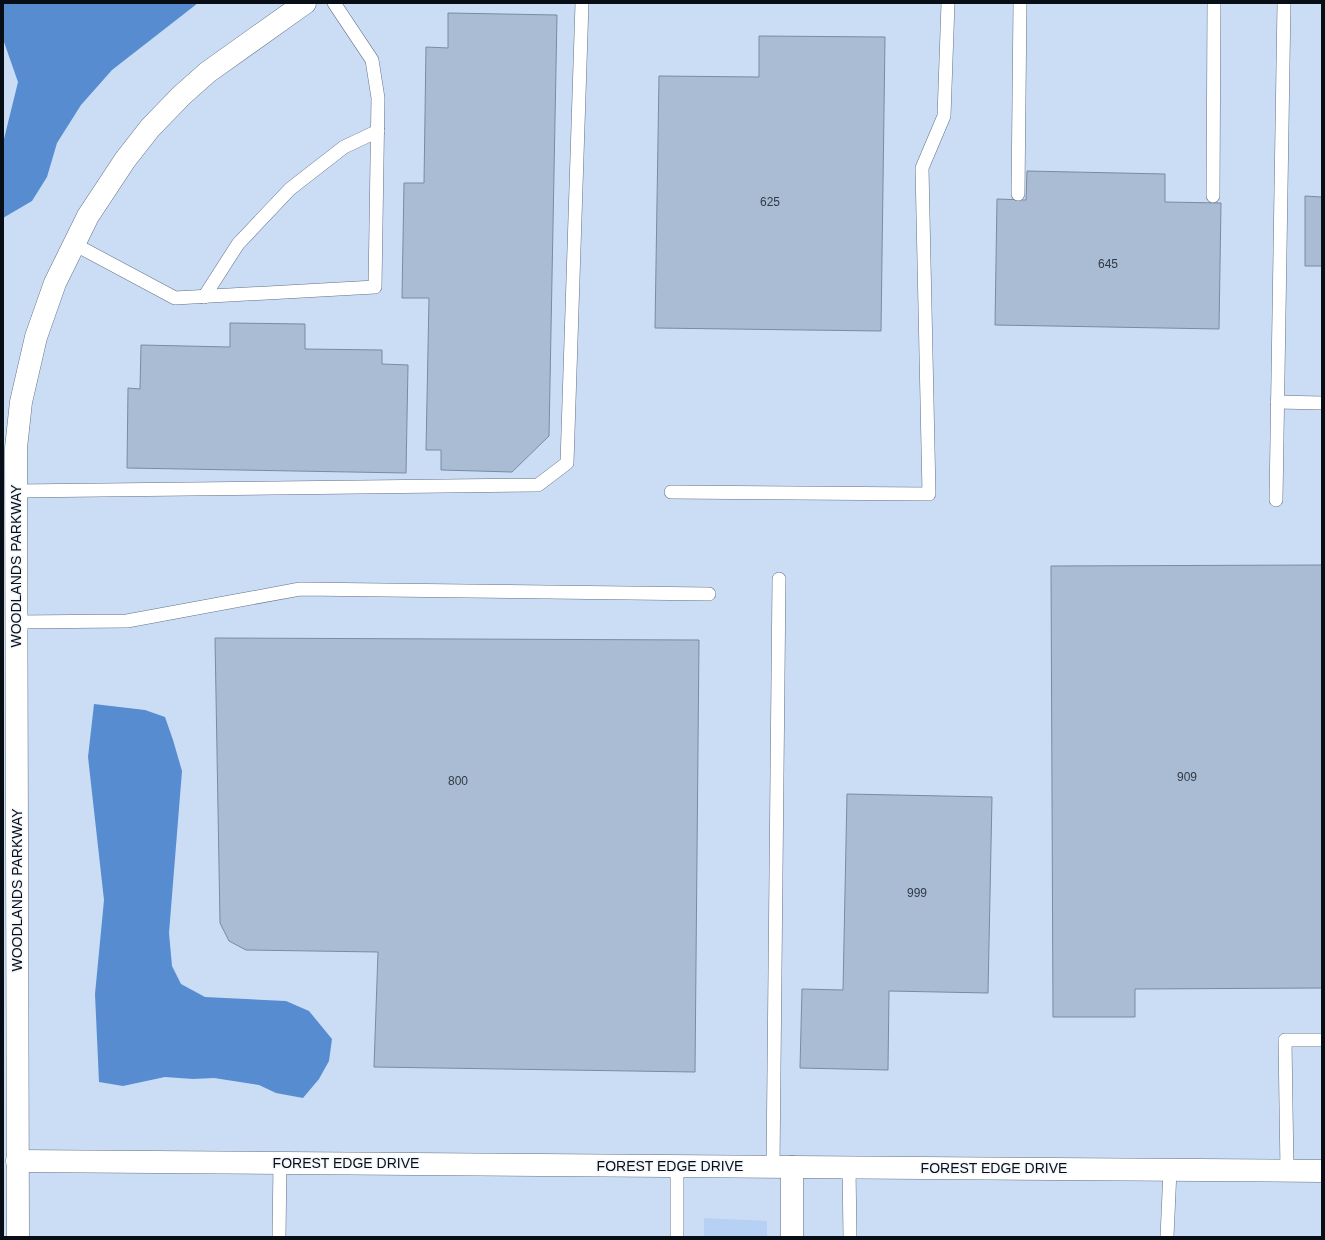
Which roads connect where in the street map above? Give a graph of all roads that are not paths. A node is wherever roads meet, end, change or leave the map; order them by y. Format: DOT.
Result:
graph roads {
  1 [pos="305,3"];
  2 [pos="334,3"];
  3 [pos="582,3"];
  4 [pos="948,3"];
  5 [pos="1020,3"];
  6 [pos="1214,3"];
  7 [pos="1284,3"];
  8 [pos="378,131"];
  9 [pos="1018,194"];
  10 [pos="1212,196"];
  11 [pos="74,244"];
  12 [pos="204,297"];
  13 [pos="1277,402"];
  14 [pos="1322,403"];
  15 [pos="16,491"];
  16 [pos="671,492"];
  17 [pos="1276,500"];
  18 [pos="779,579"];
  19 [pos="10,581"];
  20 [pos="709,594"];
  21 [pos="16,622"];
  22 [pos="1322,1040"];
  23 [pos="18,1161"];
  24 [pos="280,1163"];
  25 [pos="677,1166"];
  26 [pos="782,1167"];
  27 [pos="848,1167"];
  28 [pos="1170,1170"];
  29 [pos="1287,1171"];
  30 [pos="1322,1171"];
  31 [pos="18,1237"];
  32 [pos="279,1237"];
  33 [pos="677,1237"];
  34 [pos="792,1237"];
  35 [pos="850,1237"];
  36 [pos="1167,1237"];
  1 -- 11 [label="street, WOODLANDS PARKWAY"];
  2 -- 8 [label="lane"];
  3 -- 15 [label="lane"];
  4 -- 16 [label="lane"];
  5 -- 9 [label="lane"];
  6 -- 10 [label="lane"];
  7 -- 13 [label="lane"];
  8 -- 12 [label="lane"];
  8 -- 12 [label="lane"];
  11 -- 12 [label="lane"];
  11 -- 15 [label="street, WOODLANDS PARKWAY"];
  13 -- 14 [label="lane"];
  13 -- 17 [label="lane"];
  15 -- 19 [label="street, WOODLANDS PARKWAY"];
  18 -- 26 [label="lane"];
  19 -- 21 [label="street, WOODLANDS PARKWAY"];
  20 -- 21 [label="lane"];
  21 -- 23 [label="street, WOODLANDS PARKWAY"];
  22 -- 29 [label="lane"];
  23 -- 24 [label="street, FOREST EDGE DRIVE"];
  23 -- 31 [label="street, WOODLANDS PARKWAY"];
  24 -- 25 [label="street, FOREST EDGE DRIVE"];
  24 -- 32 [label="lane"];
  25 -- 26 [label="street, FOREST EDGE DRIVE"];
  25 -- 33 [label="lane"];
  26 -- 27 [label="street, FOREST EDGE DRIVE"];
  26 -- 34 [label="street"];
  27 -- 28 [label="street, FOREST EDGE DRIVE"];
  27 -- 35 [label="lane"];
  28 -- 29 [label="street, FOREST EDGE DRIVE"];
  28 -- 36 [label="lane"];
  29 -- 30 [label="street, FOREST EDGE DRIVE"];
}
